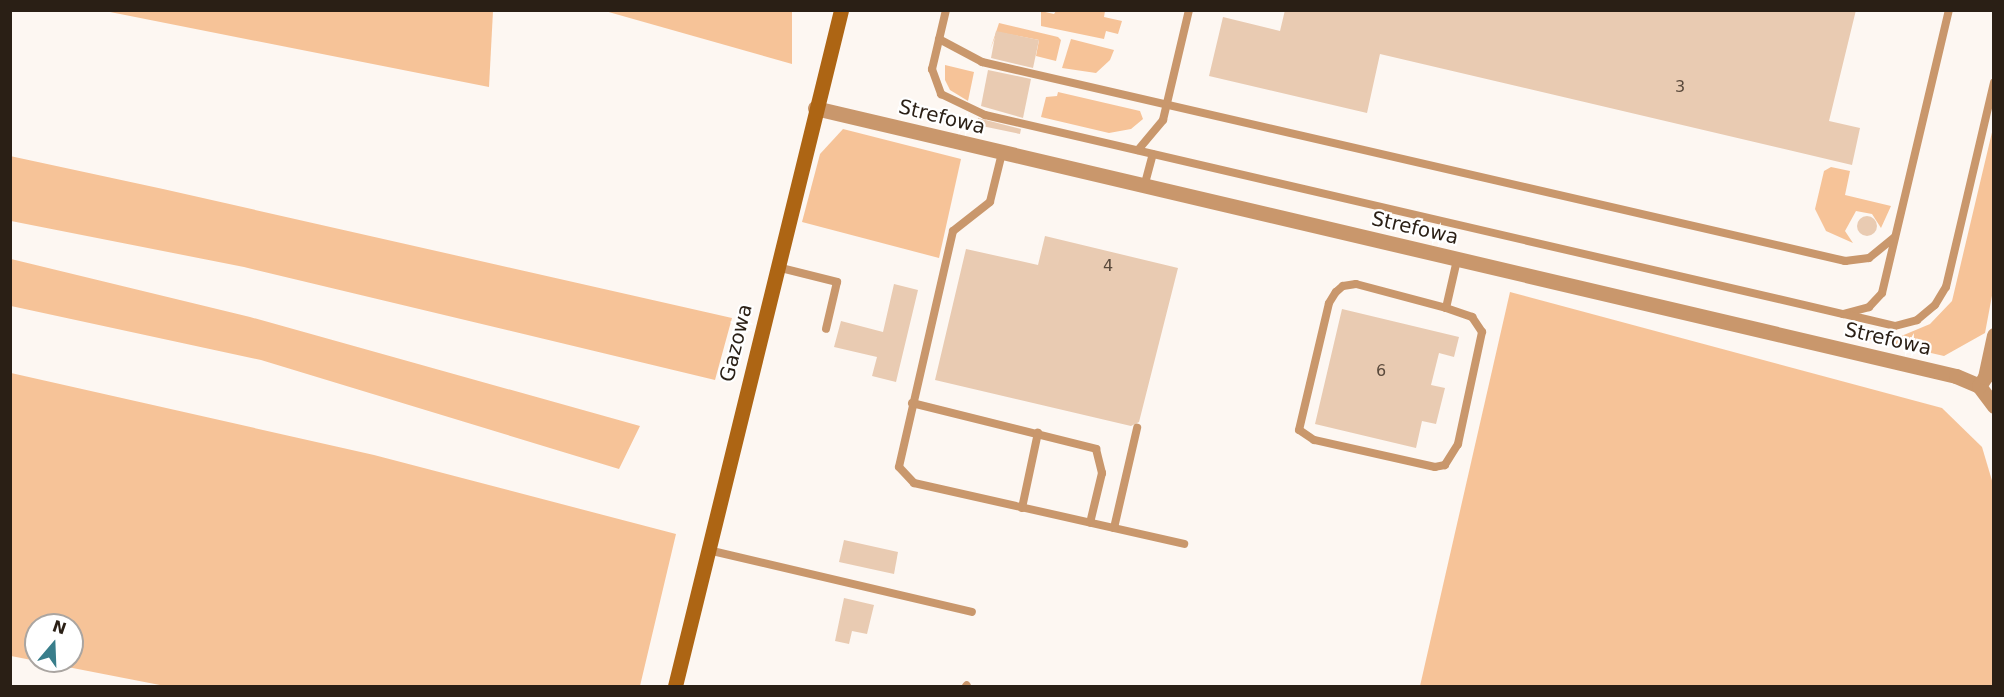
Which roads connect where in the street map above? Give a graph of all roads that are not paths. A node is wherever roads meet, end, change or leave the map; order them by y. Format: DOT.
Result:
graph roads {
  1 [pos="842,10"];
  2 [pos="946,10"];
  3 [pos="1189,10"];
  4 [pos="1949,10"];
  5 [pos="939,39"];
  6 [pos="1994,83"];
  7 [pos="1167,103"];
  8 [pos="815,108"];
  9 [pos="1138,150"];
  10 [pos="1002,153"];
  11 [pos="1153,154"];
  12 [pos="1144,187"];
  13 [pos="1896,236"];
  14 [pos="1457,260"];
  15 [pos="776,266"];
  16 [pos="1446,308"];
  17 [pos="1843,314"];
  18 [pos="825,329"];
  19 [pos="1994,335"];
  20 [pos="1979,386"];
  21 [pos="912,402"];
  22 [pos="1994,406"];
  23 [pos="1137,428"];
  24 [pos="1038,433"];
  25 [pos="1022,508"];
  26 [pos="1090,523"];
  27 [pos="1114,528"];
  28 [pos="1184,544"];
  29 [pos="708,550"];
  30 [pos="972,612"];
  31 [pos="675,687"];
  1 -- 8 [label="street, Gazowa"];
  2 -- 5 [label="lane"];
  3 -- 7 [label="lane"];
  4 -- 13 [label="lane"];
  5 -- 7 [label="lane"];
  5 -- 9 [label="lane"];
  6 -- 17 [label="lane"];
  7 -- 9 [label="lane"];
  7 -- 13 [label="lane"];
  8 -- 10 [label="street, Strefowa"];
  8 -- 15 [label="street, Gazowa"];
  9 -- 11 [label="lane"];
  10 -- 12 [label="street, Strefowa"];
  10 -- 21 [label="lane"];
  11 -- 12 [label="lane"];
  11 -- 17 [label="lane"];
  12 -- 14 [label="street, Strefowa"];
  13 -- 17 [label="lane"];
  14 -- 16 [label="lane"];
  14 -- 20 [label="street, Strefowa"];
  15 -- 18 [label="lane"];
  15 -- 29 [label="street, Gazowa"];
  16 -- 16 [label="lane"];
  19 -- 20 [label="street"];
  20 -- 22 [label="street"];
  21 -- 24 [label="lane"];
  21 -- 25 [label="lane"];
  23 -- 27 [label="lane"];
  24 -- 25 [label="lane"];
  24 -- 26 [label="lane"];
  25 -- 26 [label="lane"];
  26 -- 27 [label="lane"];
  27 -- 28 [label="lane"];
  29 -- 30 [label="lane"];
  29 -- 31 [label="street, Gazowa"];
}
